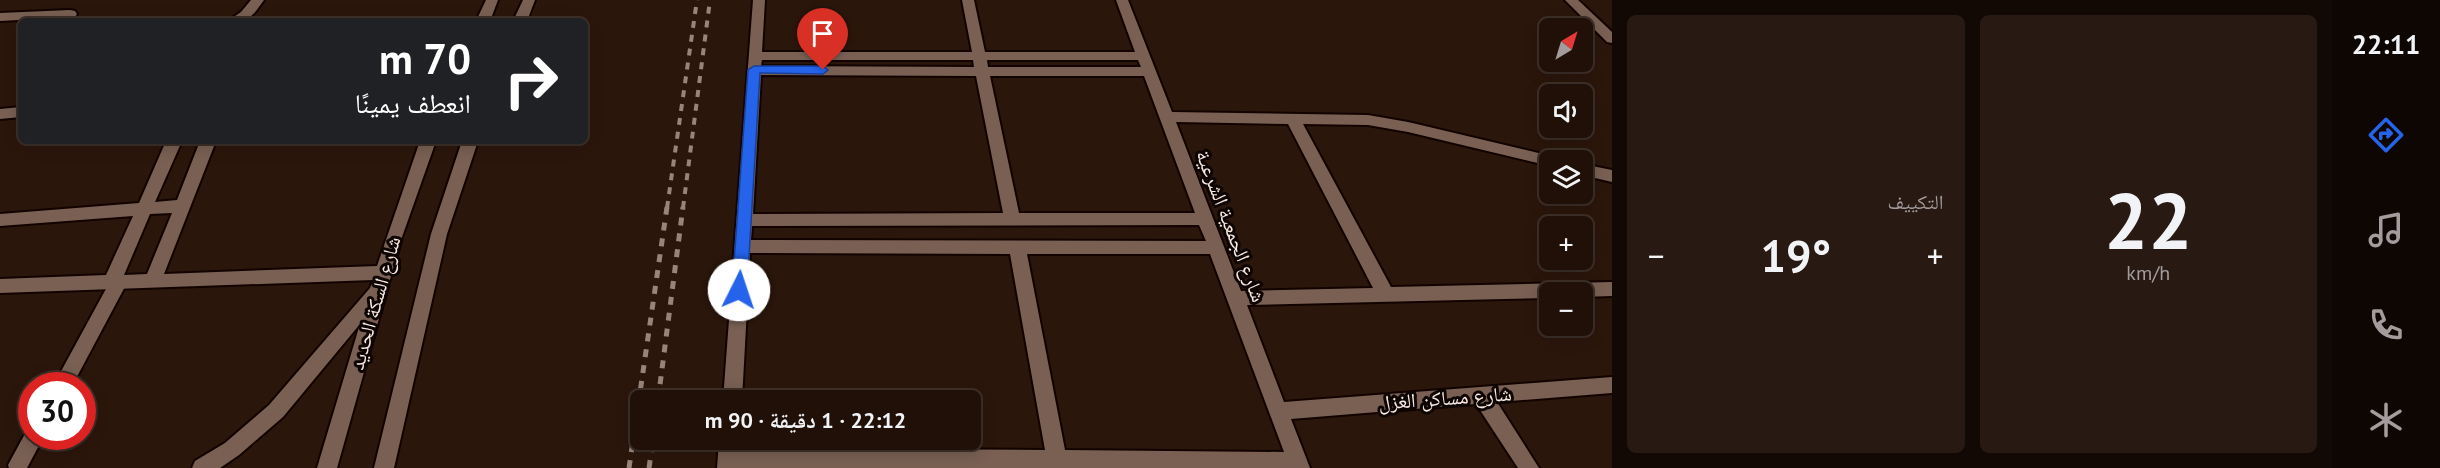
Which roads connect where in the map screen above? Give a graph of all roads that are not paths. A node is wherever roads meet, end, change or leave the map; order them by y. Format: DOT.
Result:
graph roads {
  1 [pos="258,0"];
  2 [pos="492,0"];
  3 [pos="529,0"];
  4 [pos="759,0"];
  5 [pos="968,0"];
  6 [pos="1122,0"];
  7 [pos="1571,0"];
  8 [pos="70,14"];
  9 [pos="0,17"];
  10 [pos="246,18"];
  11 [pos="484,18"];
  12 [pos="521,18"];
  13 [pos="1612,39"];
  14 [pos="755,63"];
  15 [pos="981,64"];
  16 [pos="1146,64"];
  17 [pos="18,112"];
  18 [pos="0,114"];
  19 [pos="1167,117"];
  20 [pos="1293,119"];
  21 [pos="173,144"];
  22 [pos="207,144"];
  23 [pos="427,144"];
  24 [pos="469,144"];
  25 [pos="1539,159"];
  26 [pos="1593,172"];
  27 [pos="1612,176"];
  28 [pos="181,207"];
  29 [pos="143,209"];
  30 [pos="983,219"];
  31 [pos="1018,219"];
  32 [pos="1205,219"];
  33 [pos="0,220"];
  34 [pos="744,220"];
  35 [pos="742,246"];
  36 [pos="985,247"];
  37 [pos="1024,247"];
  38 [pos="1217,248"];
  39 [pos="153,280"];
  40 [pos="381,281"];
  41 [pos="115,282"];
  42 [pos="0,285"];
  43 [pos="1612,290"];
  44 [pos="1386,295"];
  45 [pos="1236,298"];
  46 [pos="69,372"];
  47 [pos="1612,385"];
  48 [pos="733,390"];
  49 [pos="1481,395"];
  50 [pos="1279,411"];
  51 [pos="26,450"];
  52 [pos="728,455"];
  53 [pos="1057,464"];
  54 [pos="1299,464"];
  55 [pos="18,465"];
  56 [pos="202,468"];
  57 [pos="327,468"];
  58 [pos="384,468"];
  59 [pos="1529,468"];
  1 -- 10 [label="street"];
  2 -- 11 [label="street"];
  3 -- 12 [label="street"];
  4 -- 14 [label="street"];
  5 -- 15 [label="street"];
  6 -- 16 [label="street, شارع الجمعية الشرعية"];
  7 -- 13 [label="street"];
  8 -- 9 [label="street"];
  14 -- 15 [label="street"];
  14 -- 34 [label="street"];
  15 -- 16 [label="street"];
  15 -- 31 [label="street"];
  16 -- 19 [label="street, شارع الجمعية الشرعية"];
  17 -- 18 [label="street"];
  19 -- 20 [label="street"];
  19 -- 32 [label="street, شارع الجمعية الشرعية"];
  20 -- 25 [label="street"];
  20 -- 44 [label="street"];
  21 -- 29 [label="street"];
  22 -- 28 [label="street"];
  23 -- 40 [label="street, شارع السكة الحديد"];
  24 -- 58 [label="street"];
  26 -- 27 [label="street"];
  28 -- 29 [label="street"];
  28 -- 39 [label="street"];
  29 -- 33 [label="street"];
  29 -- 41 [label="street"];
  30 -- 31 [label="street"];
  30 -- 34 [label="street"];
  30 -- 36 [label="street"];
  31 -- 32 [label="street"];
  31 -- 37 [label="street"];
  32 -- 38 [label="street, شارع الجمعية الشرعية"];
  34 -- 35 [label="street"];
  35 -- 36 [label="street"];
  35 -- 48 [label="street"];
  36 -- 37 [label="street"];
  37 -- 38 [label="street"];
  37 -- 53 [label="street"];
  38 -- 45 [label="street, شارع الجمعية الشرعية"];
  39 -- 40 [label="street"];
  39 -- 41 [label="street"];
  40 -- 56 [label="street"];
  40 -- 57 [label="street, شارع السكة الحديد"];
  41 -- 42 [label="street"];
  41 -- 46 [label="street"];
  43 -- 44 [label="street"];
  44 -- 45 [label="street"];
  45 -- 50 [label="street, شارع الجمعية الشرعية"];
  47 -- 49 [label="street, شارع مساكن الغزل"];
  49 -- 50 [label="street, شارع مساكن الغزل"];
  49 -- 59 [label="street"];
  50 -- 54 [label="street, شارع الجمعية الشرعية"];
  51 -- 55 [label="street"];
  52 -- 53 [label="street"];
  53 -- 54 [label="street"];
}
